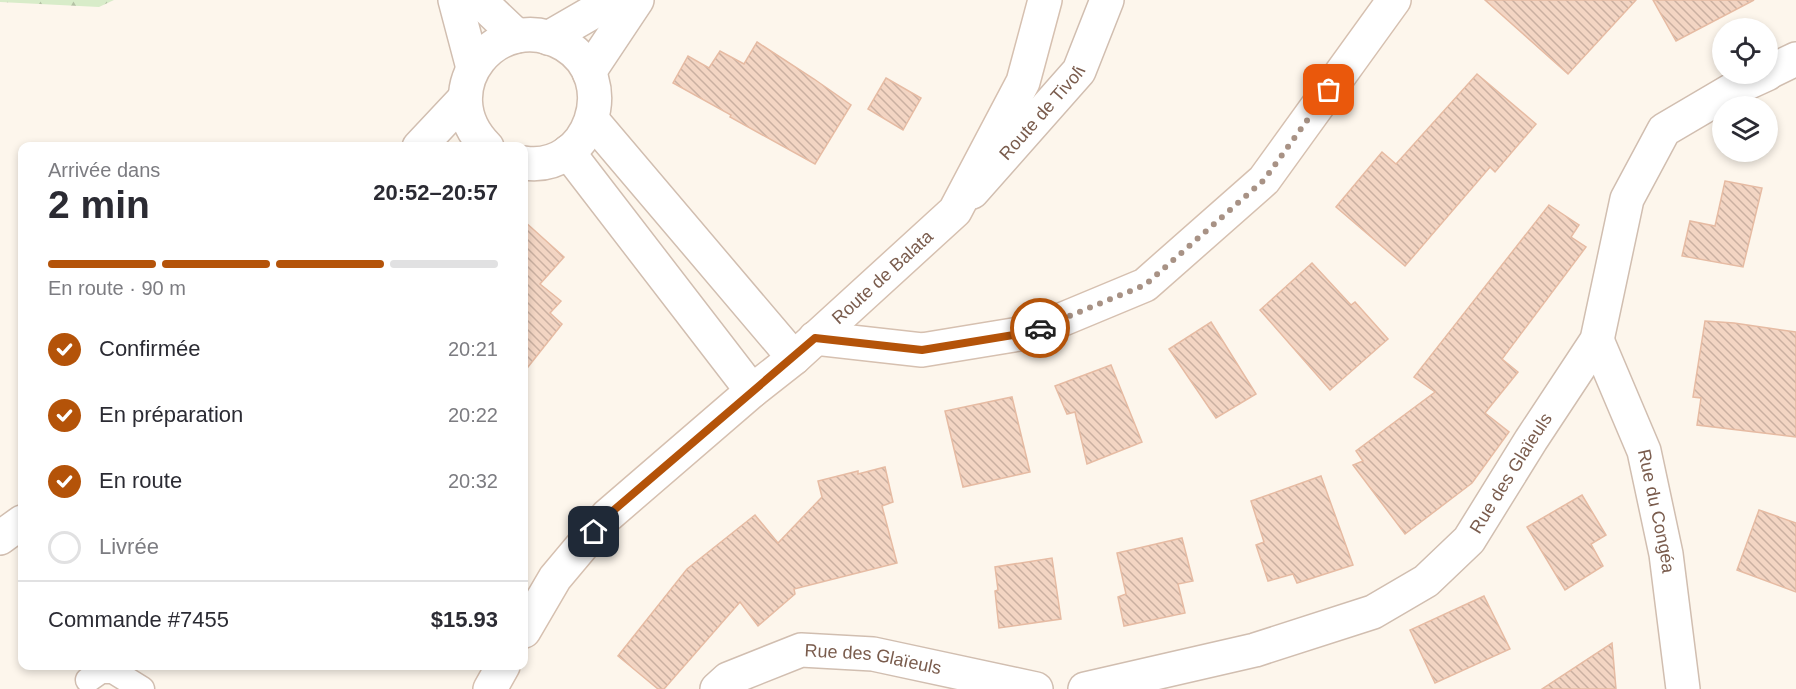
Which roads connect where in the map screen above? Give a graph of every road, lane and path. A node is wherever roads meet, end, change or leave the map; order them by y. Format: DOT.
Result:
graph roads {
  1 [pos="454,0"];
  2 [pos="479,0"];
  3 [pos="614,0"];
  4 [pos="637,0"];
  5 [pos="1045,0"];
  6 [pos="1107,0"];
  7 [pos="1394,0"];
  8 [pos="533,37"];
  9 [pos="1796,60"];
  10 [pos="1778,68"];
  11 [pos="589,72"];
  12 [pos="469,83"];
  13 [pos="1744,84"];
  14 [pos="592,120"];
  15 [pos="423,142"];
  16 [pos="481,142"];
  17 [pos="568,152"];
  18 [pos="528,164"];
  19 [pos="955,211"];
  20 [pos="1597,340"];
  21 [pos="804,348"];
  22 [pos="752,391"];
  23 [pos="18,525"];
  24 [pos="0,538"];
  25 [pos="528,624"];
  26 [pos="501,670"];
  27 [pos="88,680"];
  28 [pos="142,689"];
  29 [pos="490,689"];
  30 [pos="717,689"];
  31 [pos="1035,689"];
  32 [pos="1086,689"];
  33 [pos="1683,689"];
  1 -- 12 [label="street"];
  2 -- 8 [label="street"];
  3 -- 8 [label="street"];
  4 -- 11 [label="street"];
  5 -- 19 [label="street, Route de Balata"];
  6 -- 19 [label="street, Route de Tivoli"];
  7 -- 21 [label="street"];
  8 -- 11 [label="street"];
  8 -- 12 [label="street"];
  9 -- 10 [label="street, Rue des Glaïeuls"];
  11 -- 14 [label="street"];
  12 -- 15 [label="street"];
  12 -- 16 [label="street"];
  13 -- 20 [label="street, Rue des Glaïeuls"];
  14 -- 17 [label="street"];
  14 -- 21 [label="street"];
  17 -- 18 [label="street"];
  17 -- 22 [label="street"];
  19 -- 21 [label="street, Route de Balata"];
  20 -- 32 [label="street, Rue des Glaïeuls"];
  20 -- 33 [label="street, Rue du Congéa"];
  21 -- 22 [label="street, Route de Balata"];
  22 -- 25 [label="street, Route de Balata"];
  23 -- 24 [label="street"];
  26 -- 29 [label="street"];
  27 -- 28 [label="lane"];
  30 -- 31 [label="street, Rue des Glaïeuls"];
}
